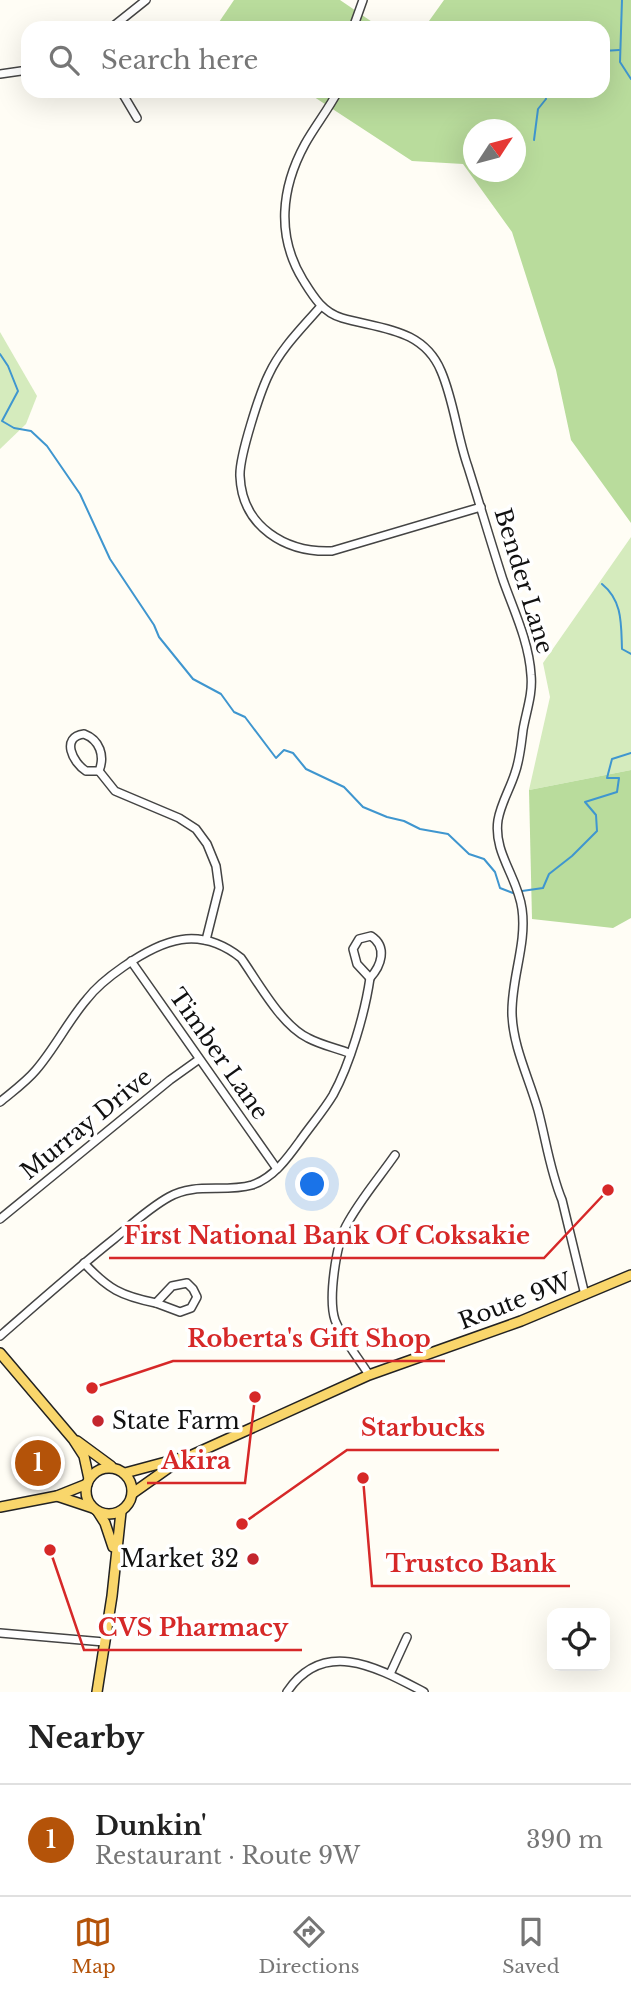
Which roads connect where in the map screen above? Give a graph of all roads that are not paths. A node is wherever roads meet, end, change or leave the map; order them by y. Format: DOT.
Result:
graph roads {
  1 [pos="146,0"];
  2 [pos="363,0"];
  3 [pos="120,21"];
  4 [pos="356,21"];
  5 [pos="21,71"];
  6 [pos="0,74"];
  7 [pos="125,98"];
  8 [pos="334,98"];
  9 [pos="138,118"];
  10 [pos="321,306"];
  11 [pos="481,507"];
  12 [pos="99,771"];
  13 [pos="206,940"];
  14 [pos="131,961"];
  15 [pos="370,978"];
  16 [pos="349,1053"];
  17 [pos="198,1060"];
  18 [pos="0,1102"];
  19 [pos="395,1155"];
  20 [pos="276,1169"];
  21 [pos="0,1219"];
  22 [pos="84,1263"];
  23 [pos="631,1275"];
  24 [pos="585,1294"];
  25 [pos="156,1303"];
  26 [pos="0,1336"];
  27 [pos="0,1353"];
  28 [pos="369,1375"];
  29 [pos="73,1439"];
  30 [pos="181,1459"];
  31 [pos="112,1467"];
  32 [pos="125,1473"];
  33 [pos="88,1482"];
  34 [pos="133,1493"];
  35 [pos="57,1496"];
  36 [pos="0,1507"];
  37 [pos="95,1509"];
  38 [pos="121,1512"];
  39 [pos="116,1557"];
  40 [pos="0,1633"];
  41 [pos="407,1637"];
  42 [pos="104,1642"];
  43 [pos="390,1674"];
  44 [pos="97,1692"];
  45 [pos="287,1692"];
  46 [pos="424,1692"];
  1 -- 3 [label="street"];
  2 -- 4 [label="street"];
  5 -- 6 [label="street"];
  7 -- 9 [label="street"];
  8 -- 10 [label="street"];
  10 -- 11 [label="street, Bender Lane"];
  10 -- 11 [label="street"];
  11 -- 24 [label="street, Bender Lane"];
  12 -- 12 [label="street"];
  12 -- 13 [label="street"];
  13 -- 14 [label="street"];
  13 -- 16 [label="street"];
  14 -- 17 [label="street, Timber Lane"];
  14 -- 18 [label="street"];
  15 -- 15 [label="street"];
  15 -- 16 [label="street"];
  16 -- 20 [label="street"];
  17 -- 20 [label="street, Timber Lane"];
  17 -- 21 [label="street, Murray Drive"];
  19 -- 28 [label="street"];
  20 -- 22 [label="street"];
  22 -- 25 [label="street"];
  22 -- 26 [label="street"];
  23 -- 24 [label="main road, Route 9W"];
  24 -- 28 [label="main road, Route 9W"];
  25 -- 25 [label="street"];
  27 -- 29 [label="main road"];
  28 -- 30 [label="main road, Route 9W"];
  29 -- 31 [label="main road"];
  29 -- 33 [label="main road"];
  30 -- 32 [label="main road, Route 9W"];
  30 -- 34 [label="main road, Route 9W"];
  31 -- 32 [label="main road"];
  31 -- 33 [label="main road"];
  32 -- 34 [label="main road"];
  33 -- 35 [label="main road"];
  33 -- 37 [label="main road"];
  34 -- 38 [label="main road"];
  35 -- 36 [label="main road"];
  35 -- 37 [label="main road"];
  37 -- 38 [label="main road"];
  37 -- 39 [label="main road"];
  38 -- 39 [label="main road"];
  39 -- 42 [label="main road"];
  40 -- 42 [label="street"];
  41 -- 43 [label="street"];
  42 -- 44 [label="main road"];
  43 -- 45 [label="street"];
  43 -- 46 [label="street"];
}
